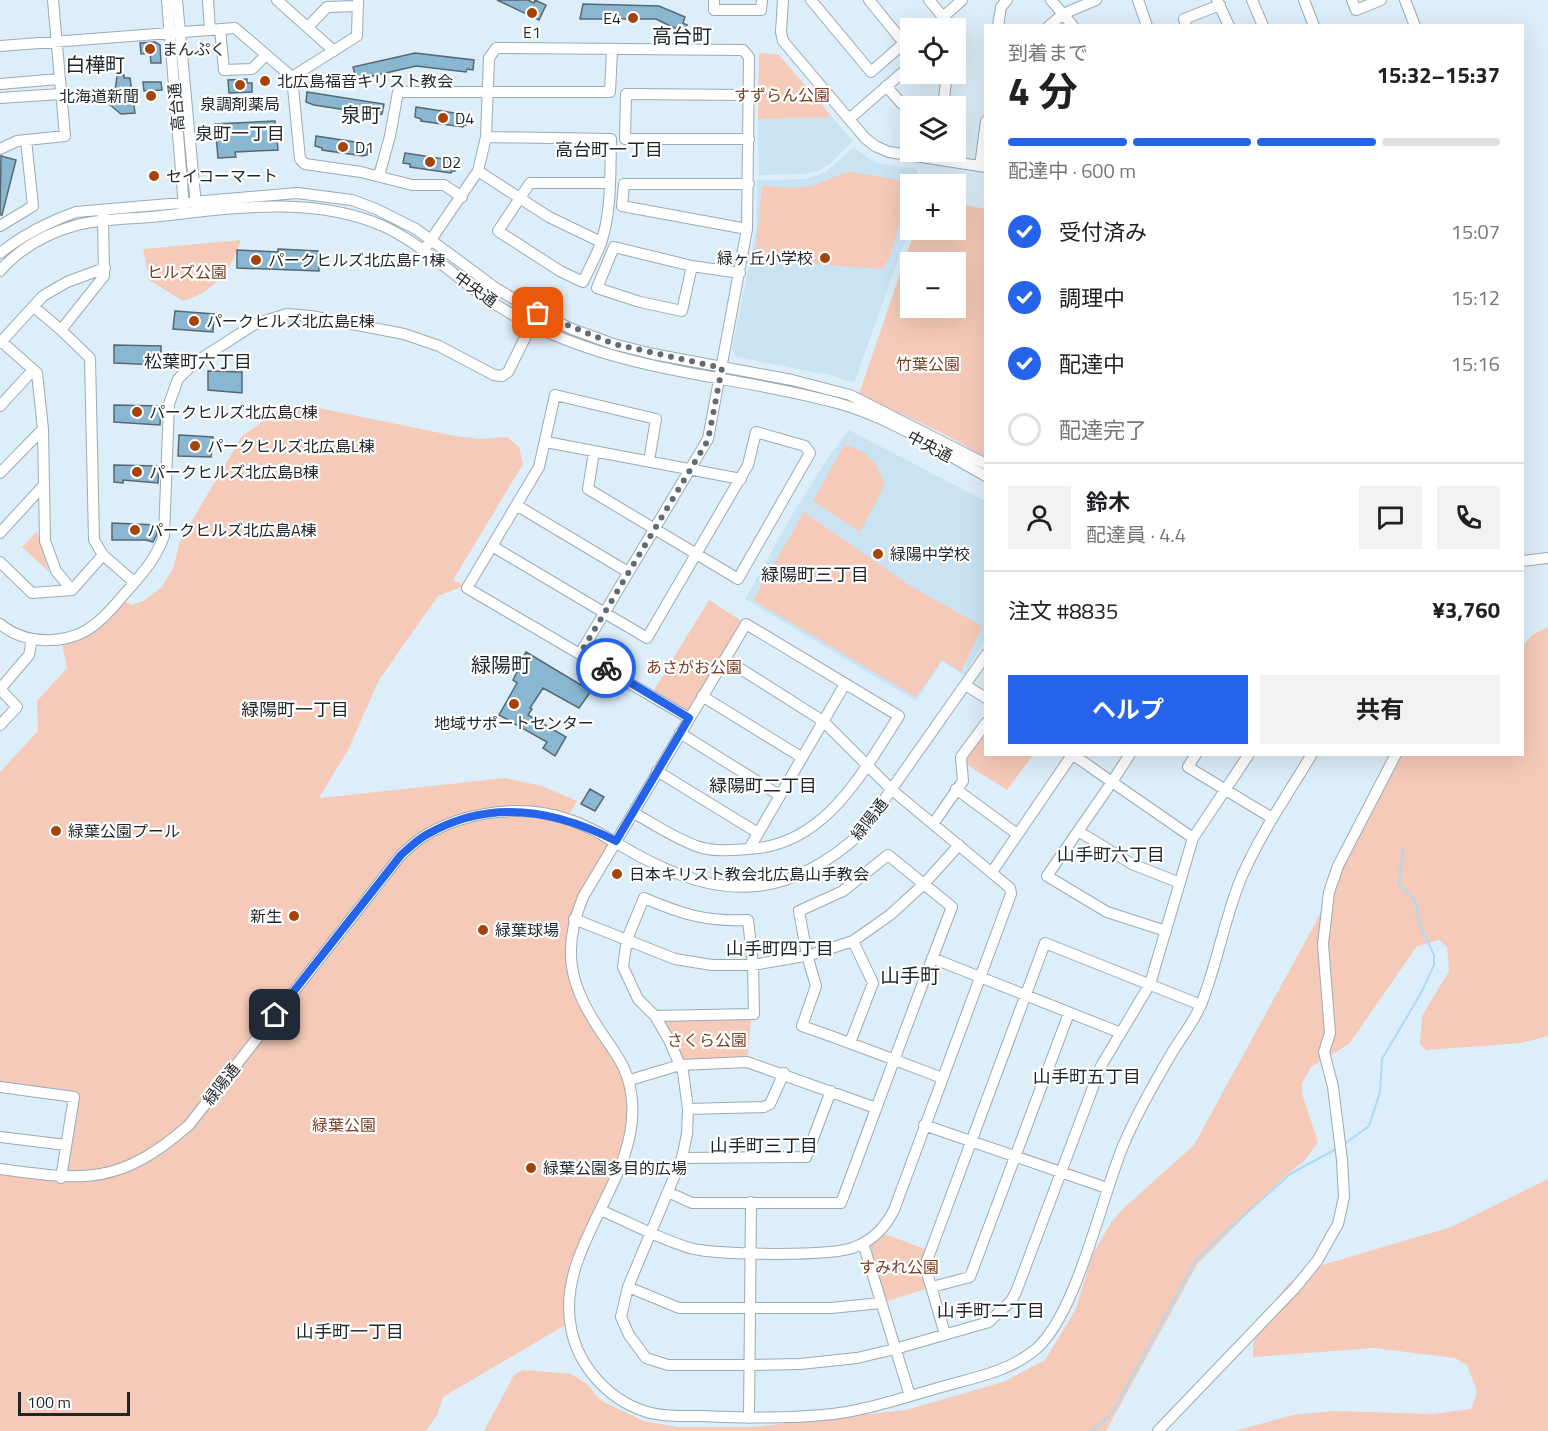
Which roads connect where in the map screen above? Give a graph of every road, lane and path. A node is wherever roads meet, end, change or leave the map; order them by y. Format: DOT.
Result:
graph roads {
  1 [pos="53,0"];
  2 [pos="167,0"];
  3 [pos="177,0"];
  4 [pos="208,0"];
  5 [pos="278,0"];
  6 [pos="714,0"];
  7 [pos="762,0"];
  8 [pos="783,0"];
  9 [pos="811,0"];
  10 [pos="869,0"];
  11 [pos="929,0"];
  12 [pos="962,0"];
  13 [pos="1007,0"];
  14 [pos="1051,0"];
  15 [pos="1096,0"];
  16 [pos="1138,0"];
  17 [pos="1252,0"];
  18 [pos="1304,0"];
  19 [pos="1352,0"];
  20 [pos="1381,0"];
  21 [pos="1405,0"];
  22 [pos="1218,2"];
  23 [pos="358,3"];
  24 [pos="1063,14"];
  25 [pos="998,24"];
  26 [pos="1051,24"];
  27 [pos="1071,24"];
  28 [pos="1146,24"];
  29 [pos="1185,24"];
  30 [pos="1228,24"];
  31 [pos="1262,24"];
  32 [pos="1313,24"];
  33 [pos="1414,24"];
  34 [pos="308,27"];
  35 [pos="215,29"];
  36 [pos="175,32"];
  37 [pos="55,41"];
  38 [pos="0,46"];
  39 [pos="612,50"];
  40 [pos="334,51"];
  41 [pos="266,55"];
  42 [pos="900,75"];
  43 [pos="292,77"];
  44 [pos="59,79"];
  45 [pos="0,84"];
  46 [pos="886,87"];
  47 [pos="488,93"];
  48 [pos="61,94"];
  49 [pos="750,94"];
  50 [pos="0,98"];
  51 [pos="900,102"];
  52 [pos="849,119"];
  53 [pos="486,137"];
  54 [pos="749,139"];
  55 [pos="26,140"];
  56 [pos="0,149"];
  57 [pos="984,152"];
  58 [pos="900,153"];
  59 [pos="963,162"];
  60 [pos="983,167"];
  61 [pos="478,171"];
  62 [pos="379,176"];
  63 [pos="609,183"];
  64 [pos="749,184"];
  65 [pos="462,197"];
  66 [pos="519,198"];
  67 [pos="190,207"];
  68 [pos="103,209"];
  69 [pos="103,222"];
  70 [pos="0,226"];
  71 [pos="747,229"];
  72 [pos="431,240"];
  73 [pos="601,242"];
  74 [pos="424,250"];
  75 [pos="0,253"];
  76 [pos="692,266"];
  77 [pos="105,268"];
  78 [pos="0,271"];
  79 [pos="740,273"];
  80 [pos="34,307"];
  81 [pos="538,313"];
  82 [pos="532,325"];
  83 [pos="61,330"];
  84 [pos="1,343"];
  85 [pos="33,370"];
  86 [pos="721,373"];
  87 [pos="0,406"];
  88 [pos="43,429"];
  89 [pos="546,442"];
  90 [pos="594,452"];
  91 [pos="649,461"];
  92 [pos="984,463"];
  93 [pos="692,470"];
  94 [pos="0,472"];
  95 [pos="984,475"];
  96 [pos="741,479"];
  97 [pos="42,487"];
  98 [pos="516,505"];
  99 [pos="655,530"];
  100 [pos="0,533"];
  101 [pos="492,546"];
  102 [pos="696,554"];
  103 [pos="104,555"];
  104 [pos="1548,558"];
  105 [pos="1524,561"];
  106 [pos="0,562"];
  107 [pos="628,572"];
  108 [pos="134,582"];
  109 [pos="72,590"];
  110 [pos="604,613"];
  111 [pos="0,624"];
  112 [pos="32,639"];
  113 [pos="581,652"];
  114 [pos="984,657"];
  115 [pos="724,659"];
  116 [pos="845,684"];
  117 [pos="965,685"];
  118 [pos="0,689"];
  119 [pos="702,696"];
  120 [pos="984,697"];
  121 [pos="689,718"];
  122 [pos="823,721"];
  123 [pos="0,725"];
  124 [pos="984,726"];
  125 [pos="680,734"];
  126 [pos="1071,756"];
  127 [pos="1073,756"];
  128 [pos="1129,756"];
  129 [pos="1195,756"];
  130 [pos="1247,756"];
  131 [pos="1311,756"];
  132 [pos="1395,756"];
  133 [pos="801,757"];
  134 [pos="866,765"];
  135 [pos="657,771"];
  136 [pos="1112,782"];
  137 [pos="956,789"];
  138 [pos="892,790"];
  139 [pos="1225,790"];
  140 [pos="779,795"];
  141 [pos="634,813"];
  142 [pos="1272,818"];
  143 [pos="933,824"];
  144 [pos="1078,831"];
  145 [pos="758,833"];
  146 [pos="1017,834"];
  147 [pos="1193,838"];
  148 [pos="616,841"];
  149 [pos="959,845"];
  150 [pos="749,849"];
  151 [pos="992,872"];
  152 [pos="1180,883"];
  153 [pos="924,884"];
  154 [pos="574,919"];
  155 [pos="1166,931"];
  156 [pos="627,939"];
  157 [pos="853,941"];
  158 [pos="807,955"];
  159 [pos="932,958"];
  160 [pos="753,965"];
  161 [pos="979,977"];
  162 [pos="1150,984"];
  163 [pos="1024,995"];
  164 [pos="1201,1005"];
  165 [pos="1069,1012"];
  166 [pos="654,1016"];
  167 [pos="1121,1033"];
  168 [pos="850,1043"];
  169 [pos="894,1060"];
  170 [pos="680,1065"];
  171 [pos="783,1073"];
  172 [pos="942,1078"];
  173 [pos="630,1080"];
  174 [pos="0,1087"];
  175 [pos="831,1091"];
  176 [pos="688,1108"];
  177 [pos="876,1108"];
  178 [pos="924,1125"];
  179 [pos="0,1137"];
  180 [pos="971,1141"];
  181 [pos="66,1146"];
  182 [pos="1015,1156"];
  183 [pos="682,1158"];
  184 [pos="0,1169"];
  185 [pos="1061,1172"];
  186 [pos="62,1178"];
  187 [pos="1107,1188"];
  188 [pos="668,1192"];
  189 [pos="751,1203"];
  190 [pos="600,1210"];
  191 [pos="651,1231"];
  192 [pos="863,1243"];
  193 [pos="752,1252"];
  194 [pos="628,1287"];
  195 [pos="932,1287"];
  196 [pos="881,1303"];
  197 [pos="750,1308"];
  198 [pos="945,1334"];
  199 [pos="896,1349"];
  200 [pos="750,1365"];
  201 [pos="910,1396"];
  202 [pos="749,1418"];
  203 [pos="1158,1431"];
  1 -- 37 [label="street"];
  2 -- 36 [label="street, 高台通"];
  3 -- 36 [label="street, 高台通"];
  4 -- 35 [label="street"];
  5 -- 34 [label="street"];
  6 -- 7 [label="street"];
  8 -- 52 [label="street"];
  9 -- 10 [label="street"];
  11 -- 12 [label="street"];
  13 -- 25 [label="street"];
  14 -- 24 [label="street"];
  15 -- 24 [label="street"];
  16 -- 28 [label="street"];
  17 -- 31 [label="street"];
  18 -- 32 [label="street"];
  19 -- 20 [label="street"];
  21 -- 33 [label="street"];
  22 -- 29 [label="street"];
  22 -- 30 [label="street"];
  23 -- 34 [label="street"];
  23 -- 40 [label="street"];
  24 -- 26 [label="street"];
  24 -- 27 [label="street"];
  34 -- 40 [label="street"];
  35 -- 36 [label="street"];
  35 -- 41 [label="street"];
  35 -- 41 [label="street"];
  36 -- 37 [label="street"];
  36 -- 67 [label="street, 高台通"];
  37 -- 38 [label="street"];
  37 -- 44 [label="street"];
  39 -- 47 [label="street"];
  39 -- 47 [label="street"];
  39 -- 49 [label="street"];
  40 -- 43 [label="street"];
  41 -- 43 [label="street"];
  42 -- 46 [label="street"];
  43 -- 62 [label="street"];
  44 -- 45 [label="street"];
  44 -- 48 [label="street"];
  46 -- 51 [label="street"];
  46 -- 52 [label="street"];
  47 -- 53 [label="street"];
  47 -- 62 [label="street"];
  48 -- 50 [label="street"];
  48 -- 55 [label="street"];
  49 -- 54 [label="street"];
  49 -- 54 [label="street"];
  52 -- 58 [label="street"];
  53 -- 61 [label="street"];
  53 -- 63 [label="street"];
  54 -- 64 [label="street"];
  55 -- 56 [label="street"];
  55 -- 70 [label="street"];
  57 -- 60 [label="street"];
  59 -- 60 [label="street"];
  61 -- 65 [label="street"];
  61 -- 66 [label="street"];
  62 -- 65 [label="street"];
  63 -- 66 [label="street"];
  63 -- 73 [label="street"];
  64 -- 71 [label="street"];
  64 -- 71 [label="street"];
  65 -- 72 [label="street"];
  66 -- 73 [label="street"];
  66 -- 73 [label="street"];
  67 -- 68 [label="street, 中央通"];
  67 -- 69 [label="street, 中央通"];
  67 -- 72 [label="street, 中央通"];
  67 -- 74 [label="street, 中央通"];
  68 -- 69 [label="street"];
  68 -- 75 [label="street, 中央通"];
  69 -- 77 [label="street"];
  69 -- 78 [label="street, 中央通"];
  71 -- 79 [label="street"];
  72 -- 74 [label="street"];
  72 -- 81 [label="street, 中央通"];
  74 -- 82 [label="street, 中央通"];
  76 -- 76 [label="street"];
  76 -- 79 [label="street"];
  77 -- 80 [label="street"];
  77 -- 83 [label="street"];
  79 -- 86 [label="street"];
  80 -- 83 [label="street"];
  80 -- 84 [label="street"];
  81 -- 82 [label="street"];
  81 -- 86 [label="street, 中央通"];
  82 -- 86 [label="street, 中央通"];
  82 -- 108 [label="street"];
  83 -- 103 [label="street"];
  84 -- 85 [label="street"];
  85 -- 87 [label="street"];
  85 -- 88 [label="street"];
  86 -- 92 [label="street, 中央通"];
  86 -- 93 [label="street"];
  86 -- 95 [label="street, 中央通"];
  88 -- 94 [label="street"];
  88 -- 97 [label="street"];
  89 -- 90 [label="street"];
  89 -- 91 [label="street"];
  89 -- 98 [label="street"];
  90 -- 91 [label="street"];
  90 -- 99 [label="street"];
  91 -- 93 [label="street"];
  93 -- 96 [label="street"];
  93 -- 99 [label="street"];
  96 -- 102 [label="street"];
  96 -- 102 [label="street"];
  97 -- 100 [label="street"];
  97 -- 109 [label="street"];
  98 -- 101 [label="street"];
  98 -- 107 [label="street"];
  99 -- 102 [label="street"];
  99 -- 107 [label="street"];
  101 -- 110 [label="street"];
  101 -- 113 [label="street"];
  102 -- 110 [label="street"];
  103 -- 108 [label="street"];
  103 -- 109 [label="street"];
  104 -- 105 [label="street"];
  106 -- 109 [label="street"];
  107 -- 110 [label="street"];
  108 -- 112 [label="street"];
  110 -- 113 [label="street"];
  111 -- 112 [label="street"];
  112 -- 118 [label="street"];
  113 -- 121 [label="street"];
  114 -- 117 [label="street, 緑陽通"];
  115 -- 116 [label="street"];
  115 -- 119 [label="street"];
  115 -- 122 [label="street"];
  116 -- 122 [label="street"];
  116 -- 134 [label="street"];
  117 -- 120 [label="street"];
  117 -- 138 [label="street, 緑陽通"];
  118 -- 123 [label="street"];
  119 -- 121 [label="street"];
  119 -- 133 [label="street"];
  121 -- 125 [label="street"];
  122 -- 133 [label="street"];
  122 -- 134 [label="street"];
  124 -- 137 [label="street"];
  125 -- 135 [label="street"];
  125 -- 140 [label="street"];
  126 -- 146 [label="street"];
  127 -- 136 [label="street"];
  128 -- 136 [label="street"];
  129 -- 139 [label="street"];
  130 -- 139 [label="street"];
  131 -- 142 [label="street"];
  132 -- 203 [label="street"];
  133 -- 140 [label="street"];
  134 -- 138 [label="street"];
  134 -- 150 [label="street"];
  135 -- 141 [label="street"];
  135 -- 145 [label="street"];
  136 -- 144 [label="street"];
  136 -- 147 [label="street"];
  137 -- 143 [label="street"];
  137 -- 146 [label="street"];
  138 -- 143 [label="street"];
  138 -- 148 [label="street, 緑陽通"];
  139 -- 142 [label="street"];
  139 -- 147 [label="street"];
  140 -- 145 [label="street"];
  141 -- 148 [label="street"];
  141 -- 150 [label="street"];
  142 -- 164 [label="street"];
  143 -- 149 [label="street"];
  144 -- 152 [label="street"];
  144 -- 155 [label="street"];
  145 -- 150 [label="street"];
  146 -- 151 [label="street"];
  147 -- 152 [label="street"];
  148 -- 154 [label="street"];
  148 -- 186 [label="street, 緑陽通"];
  149 -- 151 [label="street"];
  149 -- 153 [label="street"];
  151 -- 161 [label="street"];
  152 -- 155 [label="street"];
  153 -- 157 [label="street"];
  153 -- 158 [label="street"];
  153 -- 159 [label="street"];
  154 -- 156 [label="street"];
  154 -- 173 [label="street"];
  155 -- 162 [label="street"];
  156 -- 160 [label="street"];
  156 -- 160 [label="street"];
  156 -- 166 [label="street"];
  157 -- 158 [label="street"];
  157 -- 168 [label="street"];
  158 -- 160 [label="street"];
  158 -- 168 [label="street"];
  159 -- 161 [label="street"];
  159 -- 169 [label="street"];
  160 -- 166 [label="street"];
  161 -- 163 [label="street"];
  161 -- 172 [label="street"];
  162 -- 163 [label="street"];
  162 -- 164 [label="street"];
  162 -- 167 [label="street"];
  163 -- 165 [label="street"];
  163 -- 180 [label="street"];
  164 -- 187 [label="street"];
  165 -- 167 [label="street"];
  165 -- 182 [label="street"];
  166 -- 170 [label="street"];
  167 -- 185 [label="street"];
  168 -- 169 [label="street"];
  169 -- 172 [label="street"];
  169 -- 177 [label="street"];
  170 -- 171 [label="street"];
  170 -- 173 [label="street"];
  170 -- 176 [label="street"];
  171 -- 175 [label="street"];
  171 -- 176 [label="street"];
  172 -- 178 [label="street"];
  173 -- 190 [label="street"];
  174 -- 181 [label="street"];
  175 -- 177 [label="street"];
  175 -- 183 [label="street"];
  176 -- 183 [label="street"];
  177 -- 189 [label="street"];
  178 -- 180 [label="street"];
  178 -- 192 [label="street"];
  179 -- 181 [label="street"];
  180 -- 182 [label="street"];
  180 -- 195 [label="street"];
  181 -- 186 [label="street"];
  182 -- 185 [label="street"];
  182 -- 195 [label="street"];
  183 -- 188 [label="street"];
  184 -- 186 [label="street, 緑陽通"];
  185 -- 187 [label="street"];
  185 -- 198 [label="street"];
  187 -- 201 [label="street"];
  188 -- 189 [label="street"];
  188 -- 191 [label="street"];
  189 -- 193 [label="street"];
  190 -- 191 [label="street"];
  190 -- 202 [label="street"];
  191 -- 193 [label="street"];
  191 -- 194 [label="street"];
  192 -- 193 [label="street"];
  192 -- 196 [label="street"];
  193 -- 197 [label="street"];
  194 -- 197 [label="street"];
  194 -- 200 [label="street"];
  195 -- 198 [label="street"];
  196 -- 197 [label="street"];
  196 -- 199 [label="street"];
  197 -- 200 [label="street"];
  198 -- 199 [label="street"];
  199 -- 200 [label="street"];
  199 -- 201 [label="street"];
  200 -- 202 [label="street"];
  201 -- 202 [label="street"];
}
